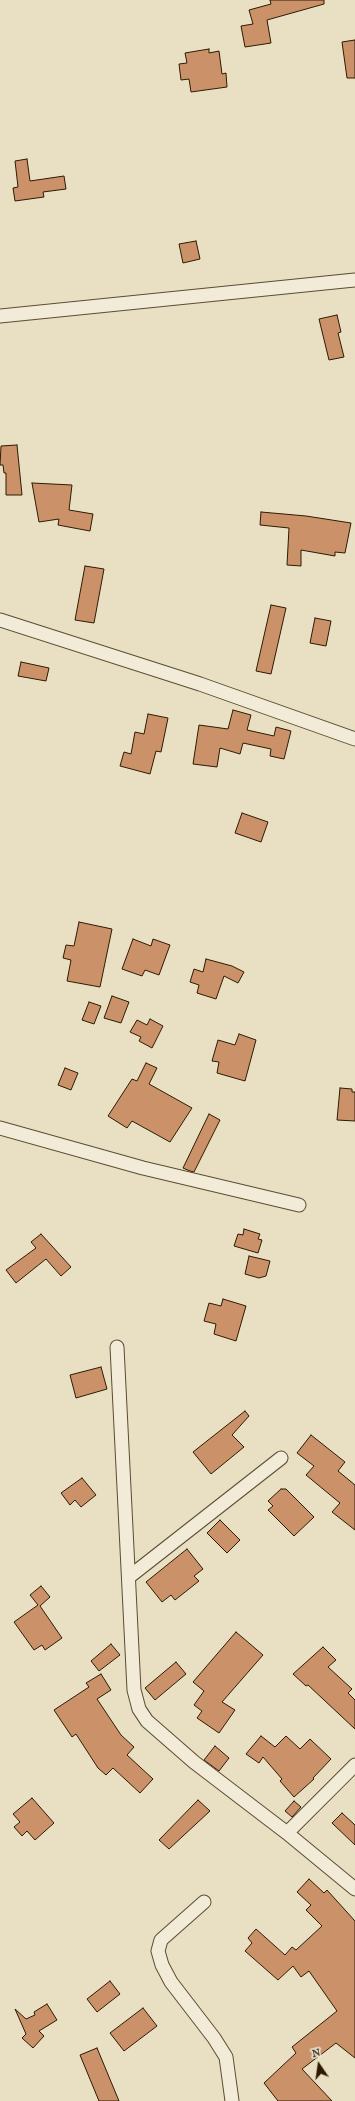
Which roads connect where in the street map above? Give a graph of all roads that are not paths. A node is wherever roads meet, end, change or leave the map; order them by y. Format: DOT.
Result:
graph roads {
  1 [pos="355,280"];
  2 [pos="0,316"];
  3 [pos="0,620"];
  4 [pos="355,739"];
  5 [pos="0,1128"];
  6 [pos="299,1204"];
  7 [pos="117,1347"];
  8 [pos="281,1458"];
  9 [pos="129,1578"];
  10 [pos="355,1765"];
  11 [pos="287,1833"];
  12 [pos="355,1889"];
  13 [pos="204,1902"];
  14 [pos="232,2101"];
  1 -- 2 [label="street"];
  3 -- 4 [label="street"];
  5 -- 6 [label="street"];
  7 -- 9 [label="street"];
  8 -- 9 [label="street"];
  9 -- 11 [label="street"];
  10 -- 11 [label="street"];
  11 -- 12 [label="street"];
  13 -- 14 [label="street"];
}
